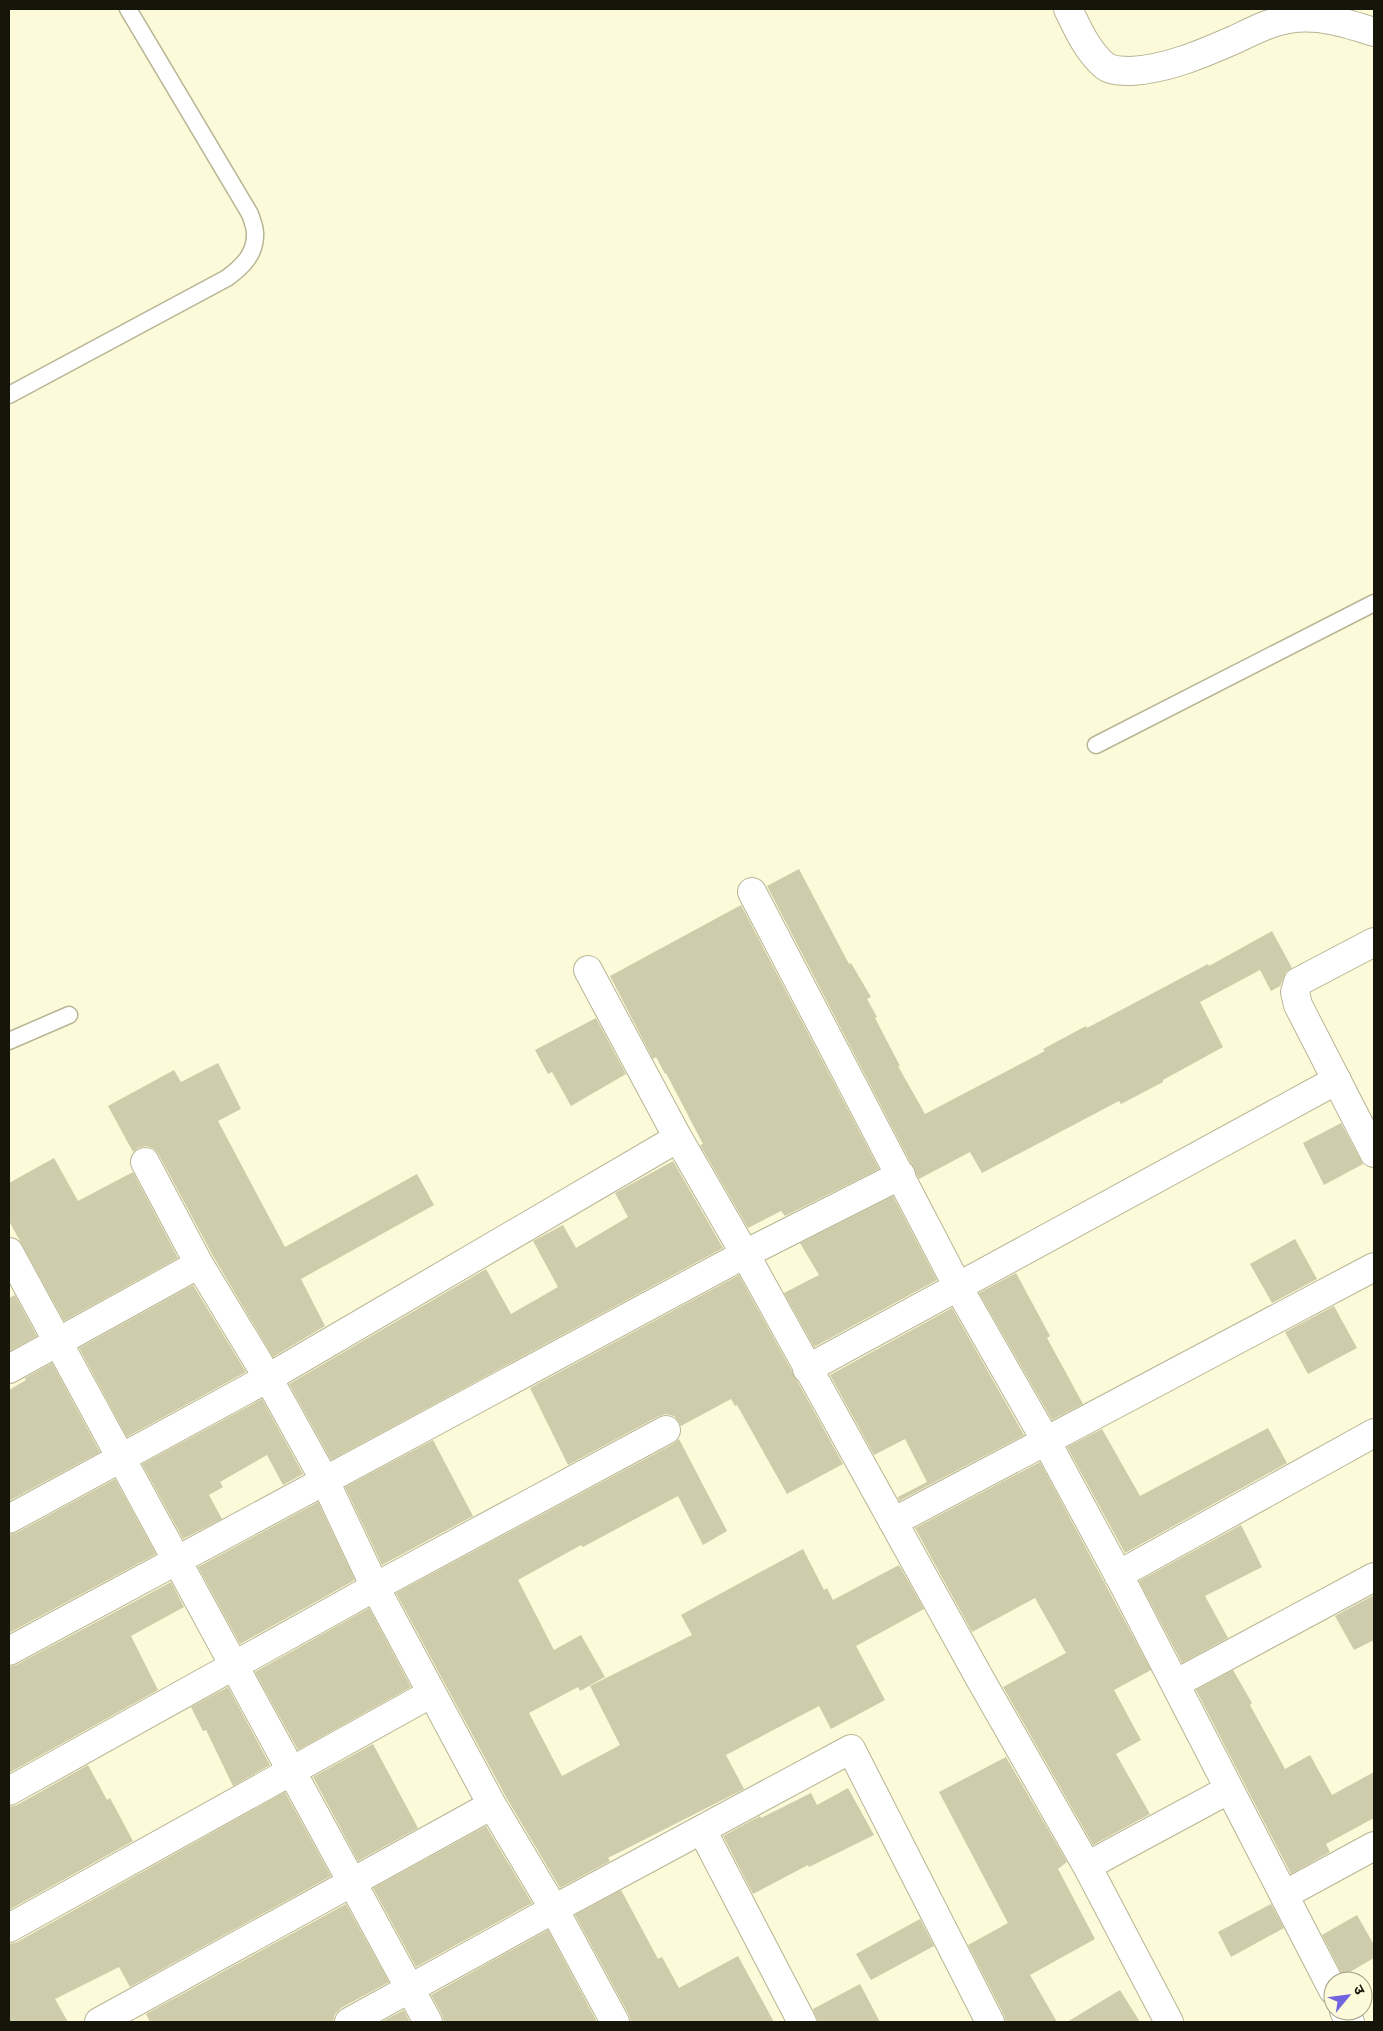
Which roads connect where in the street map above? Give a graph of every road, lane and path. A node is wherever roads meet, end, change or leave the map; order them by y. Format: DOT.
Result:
graph roads {
  1 [pos="128,9"];
  2 [pos="1068,9"];
  3 [pos="1374,32"];
  4 [pos="9,395"];
  5 [pos="1374,603"];
  6 [pos="1096,745"];
  7 [pos="752,892"];
  8 [pos="1374,942"];
  9 [pos="588,970"];
  10 [pos="69,1015"];
  11 [pos="9,1041"];
  12 [pos="1337,1080"];
  13 [pos="678,1138"];
  14 [pos="1374,1153"];
  15 [pos="145,1162"];
  16 [pos="901,1175"];
  17 [pos="9,1252"];
  18 [pos="745,1254"];
  19 [pos="199,1264"];
  20 [pos="1374,1267"];
  21 [pos="958,1287"];
  22 [pos="58,1342"];
  23 [pos="807,1368"];
  24 [pos="9,1369"];
  25 [pos="268,1378"];
  26 [pos="666,1430"];
  27 [pos="1374,1433"];
  28 [pos="1046,1441"];
  29 [pos="120,1458"];
  30 [pos="325,1481"];
  31 [pos="9,1519"];
  32 [pos="893,1522"];
  33 [pos="177,1561"];
  34 [pos="1118,1575"];
  35 [pos="1374,1577"];
  36 [pos="375,1587"];
  37 [pos="9,1652"];
  38 [pos="234,1666"];
  39 [pos="1175,1684"];
  40 [pos="432,1693"];
  41 [pos="291,1771"];
  42 [pos="1228,1790"];
  43 [pos="9,1791"];
  44 [pos="492,1805"];
  45 [pos="702,1830"];
  46 [pos="1374,1846"];
  47 [pos="1086,1866"];
  48 [pos="351,1883"];
  49 [pos="1284,1895"];
  50 [pos="554,1909"];
  51 [pos="9,1928"];
  52 [pos="1323,1971"];
  53 [pos="409,1989"];
  54 [pos="99,2022"];
  55 [pos="349,2022"];
  56 [pos="428,2022"];
  57 [pos="615,2022"];
  58 [pos="802,2022"];
  59 [pos="990,2022"];
  60 [pos="1169,2022"];
  1 -- 4 [label="lane"];
  2 -- 3 [label="street"];
  5 -- 6 [label="lane"];
  7 -- 16 [label="street"];
  8 -- 12 [label="street"];
  9 -- 13 [label="street"];
  10 -- 11 [label="lane"];
  12 -- 14 [label="street"];
  12 -- 21 [label="street"];
  13 -- 18 [label="street"];
  13 -- 25 [label="street"];
  15 -- 19 [label="street"];
  16 -- 18 [label="street"];
  16 -- 21 [label="street"];
  17 -- 22 [label="street"];
  18 -- 23 [label="street"];
  18 -- 30 [label="street"];
  19 -- 22 [label="street"];
  19 -- 25 [label="street"];
  20 -- 28 [label="street"];
  21 -- 23 [label="street"];
  21 -- 28 [label="street"];
  22 -- 24 [label="street"];
  22 -- 29 [label="street"];
  23 -- 32 [label="street"];
  25 -- 29 [label="street"];
  25 -- 30 [label="street"];
  26 -- 36 [label="street"];
  27 -- 34 [label="street"];
  28 -- 32 [label="street"];
  28 -- 34 [label="street"];
  29 -- 31 [label="street"];
  29 -- 33 [label="street"];
  30 -- 33 [label="street"];
  30 -- 36 [label="street"];
  32 -- 47 [label="street"];
  33 -- 37 [label="street"];
  33 -- 38 [label="street"];
  34 -- 39 [label="street"];
  35 -- 39 [label="street"];
  36 -- 38 [label="street"];
  36 -- 40 [label="street"];
  38 -- 41 [label="street"];
  38 -- 43 [label="street"];
  39 -- 42 [label="street"];
  40 -- 41 [label="street"];
  40 -- 44 [label="street"];
  41 -- 48 [label="street"];
  41 -- 51 [label="street"];
  42 -- 47 [label="street"];
  42 -- 49 [label="street"];
  44 -- 48 [label="street"];
  44 -- 50 [label="street"];
  45 -- 50 [label="street"];
  45 -- 58 [label="street"];
  45 -- 59 [label="street"];
  46 -- 49 [label="street"];
  47 -- 60 [label="street"];
  48 -- 53 [label="street"];
  48 -- 54 [label="street"];
  49 -- 52 [label="street"];
  50 -- 53 [label="street"];
  50 -- 57 [label="street"];
  53 -- 55 [label="street"];
  53 -- 56 [label="street"];
}
